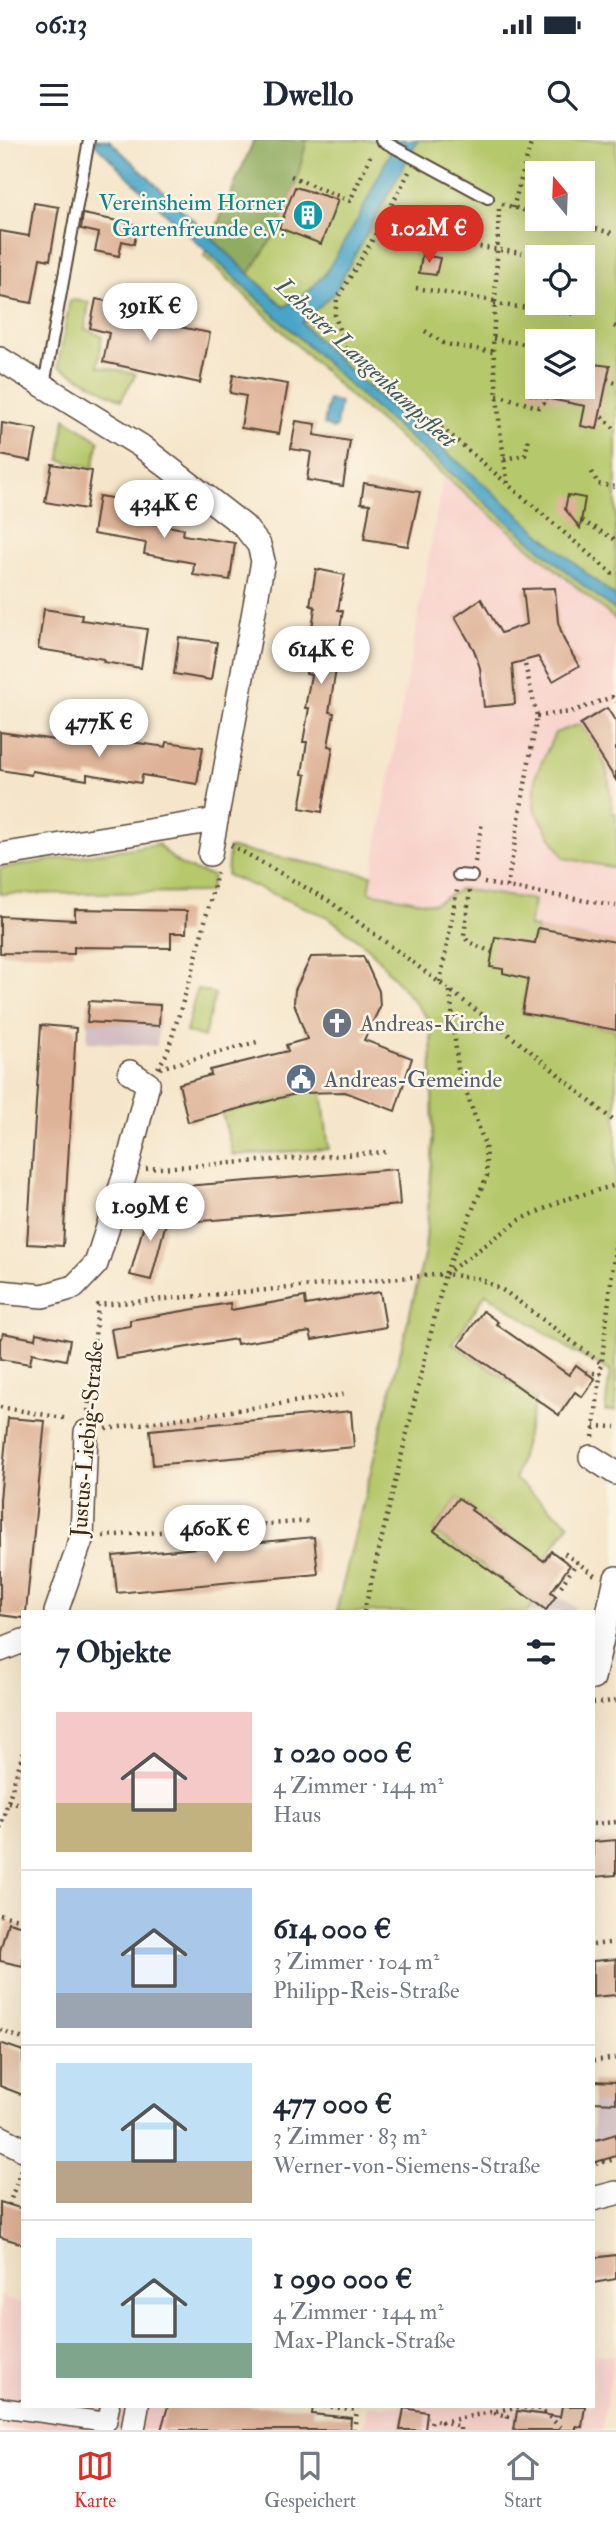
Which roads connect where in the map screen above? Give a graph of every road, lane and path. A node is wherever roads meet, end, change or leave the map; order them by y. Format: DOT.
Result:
graph roads {
  1 [pos="532,140"];
  2 [pos="89,141"];
  3 [pos="383,142"];
  4 [pos="413,157"];
  5 [pos="291,176"];
  6 [pos="316,187"];
  7 [pos="313,193"];
  8 [pos="488,198"];
  9 [pos="513,208"];
  10 [pos="525,211"];
  11 [pos="499,216"];
  12 [pos="429,222"];
  13 [pos="595,229"];
  14 [pos="616,234"];
  15 [pos="497,250"];
  16 [pos="522,253"];
  17 [pos="416,288"];
  18 [pos="494,302"];
  19 [pos="525,306"];
  20 [pos="425,331"];
  21 [pos="493,339"];
  22 [pos="525,344"];
  23 [pos="493,352"];
  24 [pos="0,359"];
  25 [pos="607,379"];
  26 [pos="616,383"];
  27 [pos="44,385"];
  28 [pos="497,396"];
  29 [pos="546,399"];
  30 [pos="602,417"];
  31 [pos="616,430"];
  32 [pos="529,438"];
  33 [pos="504,459"];
  34 [pos="592,472"];
  35 [pos="508,486"];
  36 [pos="616,487"];
  37 [pos="582,521"];
  38 [pos="616,540"];
  39 [pos="616,577"];
  40 [pos="524,660"];
  41 [pos="616,702"];
  42 [pos="537,716"];
  43 [pos="482,822"];
  44 [pos="216,839"];
  45 [pos="0,855"];
  46 [pos="472,876"];
  47 [pos="458,877"];
  48 [pos="507,887"];
  49 [pos="470,890"];
  50 [pos="616,906"];
  51 [pos="492,952"];
  52 [pos="440,982"];
  53 [pos="450,989"];
  54 [pos="261,1041"];
  55 [pos="130,1072"];
  56 [pos="616,1123"];
  57 [pos="386,1152"];
  58 [pos="126,1171"];
  59 [pos="616,1185"];
  60 [pos="616,1239"];
  61 [pos="615,1263"];
  62 [pos="445,1274"];
  63 [pos="0,1292"];
  64 [pos="602,1364"];
  65 [pos="586,1372"];
  66 [pos="601,1374"];
  67 [pos="348,1394"];
  68 [pos="0,1407"];
  69 [pos="594,1426"];
  70 [pos="87,1427"];
  71 [pos="616,1427"];
  72 [pos="591,1457"];
  73 [pos="616,1473"];
  74 [pos="311,1521"];
  75 [pos="82,1537"];
  76 [pos="561,1558"];
  77 [pos="577,1562"];
  78 [pos="615,1583"];
  79 [pos="561,1586"];
  80 [pos="57,1610"];
  81 [pos="364,1610"];
  82 [pos="21,1642"];
  83 [pos="0,1650"];
  84 [pos="595,1669"];
  85 [pos="616,1701"];
  86 [pos="595,1703"];
  87 [pos="21,1760"];
  88 [pos="8,1802"];
  89 [pos="21,1804"];
  90 [pos="616,1822"];
  91 [pos="595,1824"];
  92 [pos="0,1828"];
  93 [pos="0,1915"];
  94 [pos="21,1920"];
  95 [pos="616,1942"];
  96 [pos="595,1945"];
  97 [pos="0,2030"];
  98 [pos="21,2038"];
  99 [pos="616,2058"];
  100 [pos="595,2061"];
  101 [pos="0,2137"];
  102 [pos="21,2148"];
  103 [pos="616,2159"];
  104 [pos="596,2164"];
  105 [pos="21,2171"];
  106 [pos="616,2193"];
  107 [pos="595,2198"];
  108 [pos="9,2204"];
  109 [pos="0,2407"];
  110 [pos="110,2408"];
  111 [pos="137,2408"];
  112 [pos="331,2408"];
  113 [pos="358,2408"];
  114 [pos="512,2408"];
  115 [pos="528,2408"];
  116 [pos="493,2413"];
  117 [pos="331,2416"];
  118 [pos="508,2420"];
  119 [pos="442,2422"];
  120 [pos="431,2423"];
  121 [pos="133,2430"];
  122 [pos="354,2430"];
  123 [pos="460,2430"];
  124 [pos="564,2430"];
  1 -- 9 [label="path"];
  2 -- 27 [label="lane"];
  3 -- 4 [label="lane"];
  3 -- 6 [label="path"];
  4 -- 8 [label="lane"];
  4 -- 35 [label="path"];
  5 -- 6 [label="path"];
  6 -- 7 [label="path"];
  8 -- 9 [label="path"];
  9 -- 10 [label="path"];
  11 -- 15 [label="path"];
  12 -- 15 [label="path"];
  13 -- 14 [label="path"];
  15 -- 16 [label="path"];
  15 -- 18 [label="path"];
  17 -- 18 [label="path"];
  18 -- 19 [label="path"];
  18 -- 21 [label="path"];
  20 -- 23 [label="path"];
  21 -- 22 [label="path"];
  21 -- 23 [label="path"];
  23 -- 28 [label="path"];
  24 -- 27 [label="street"];
  25 -- 26 [label="path"];
  27 -- 44 [label="street"];
  28 -- 29 [label="path"];
  28 -- 33 [label="path"];
  30 -- 31 [label="path"];
  32 -- 33 [label="path"];
  33 -- 35 [label="path"];
  34 -- 36 [label="path"];
  35 -- 39 [label="path"];
  37 -- 38 [label="path"];
  40 -- 42 [label="path"];
  41 -- 42 [label="path"];
  42 -- 48 [label="path"];
  43 -- 46 [label="path"];
  44 -- 45 [label="street"];
  44 -- 52 [label="path"];
  44 -- 54 [label="path"];
  46 -- 47 [label="lane"];
  46 -- 48 [label="path"];
  47 -- 52 [label="path"];
  48 -- 50 [label="path"];
  49 -- 51 [label="path"];
  52 -- 53 [label="path"];
  53 -- 56 [label="path"];
  53 -- 62 [label="path"];
  55 -- 58 [label="street"];
  57 -- 58 [label="path"];
  58 -- 63 [label="street"];
  59 -- 62 [label="path"];
  60 -- 61 [label="path"];
  61 -- 64 [label="path"];
  62 -- 64 [label="path"];
  62 -- 70 [label="path, Justus-Liebig-Straße"];
  62 -- 81 [label="path"];
  64 -- 66 [label="path"];
  65 -- 66 [label="path"];
  66 -- 69 [label="path"];
  67 -- 70 [label="path"];
  68 -- 70 [label="path"];
  69 -- 71 [label="path"];
  69 -- 72 [label="path"];
  70 -- 75 [label="street, Justus-Liebig-Straße"];
  72 -- 73 [label="street"];
  74 -- 75 [label="path"];
  75 -- 80 [label="street, Justus-Liebig-Straße"];
  76 -- 77 [label="path"];
  77 -- 78 [label="path"];
  77 -- 79 [label="path"];
  78 -- 84 [label="street"];
  82 -- 83 [label="street"];
  85 -- 86 [label="path"];
  87 -- 88 [label="path"];
  88 -- 89 [label="path"];
  88 -- 92 [label="path"];
  90 -- 91 [label="path"];
  93 -- 94 [label="path"];
  95 -- 96 [label="path"];
  97 -- 98 [label="path"];
  99 -- 100 [label="path"];
  101 -- 102 [label="street"];
  103 -- 104 [label="path"];
  105 -- 108 [label="path"];
  106 -- 107 [label="street"];
  109 -- 110 [label="street"];
  111 -- 121 [label="street"];
  112 -- 117 [label="path"];
  113 -- 122 [label="path"];
  114 -- 116 [label="path"];
  115 -- 124 [label="path"];
  116 -- 118 [label="path"];
  116 -- 119 [label="path"];
  119 -- 120 [label="path"];
  119 -- 123 [label="path"];
}
